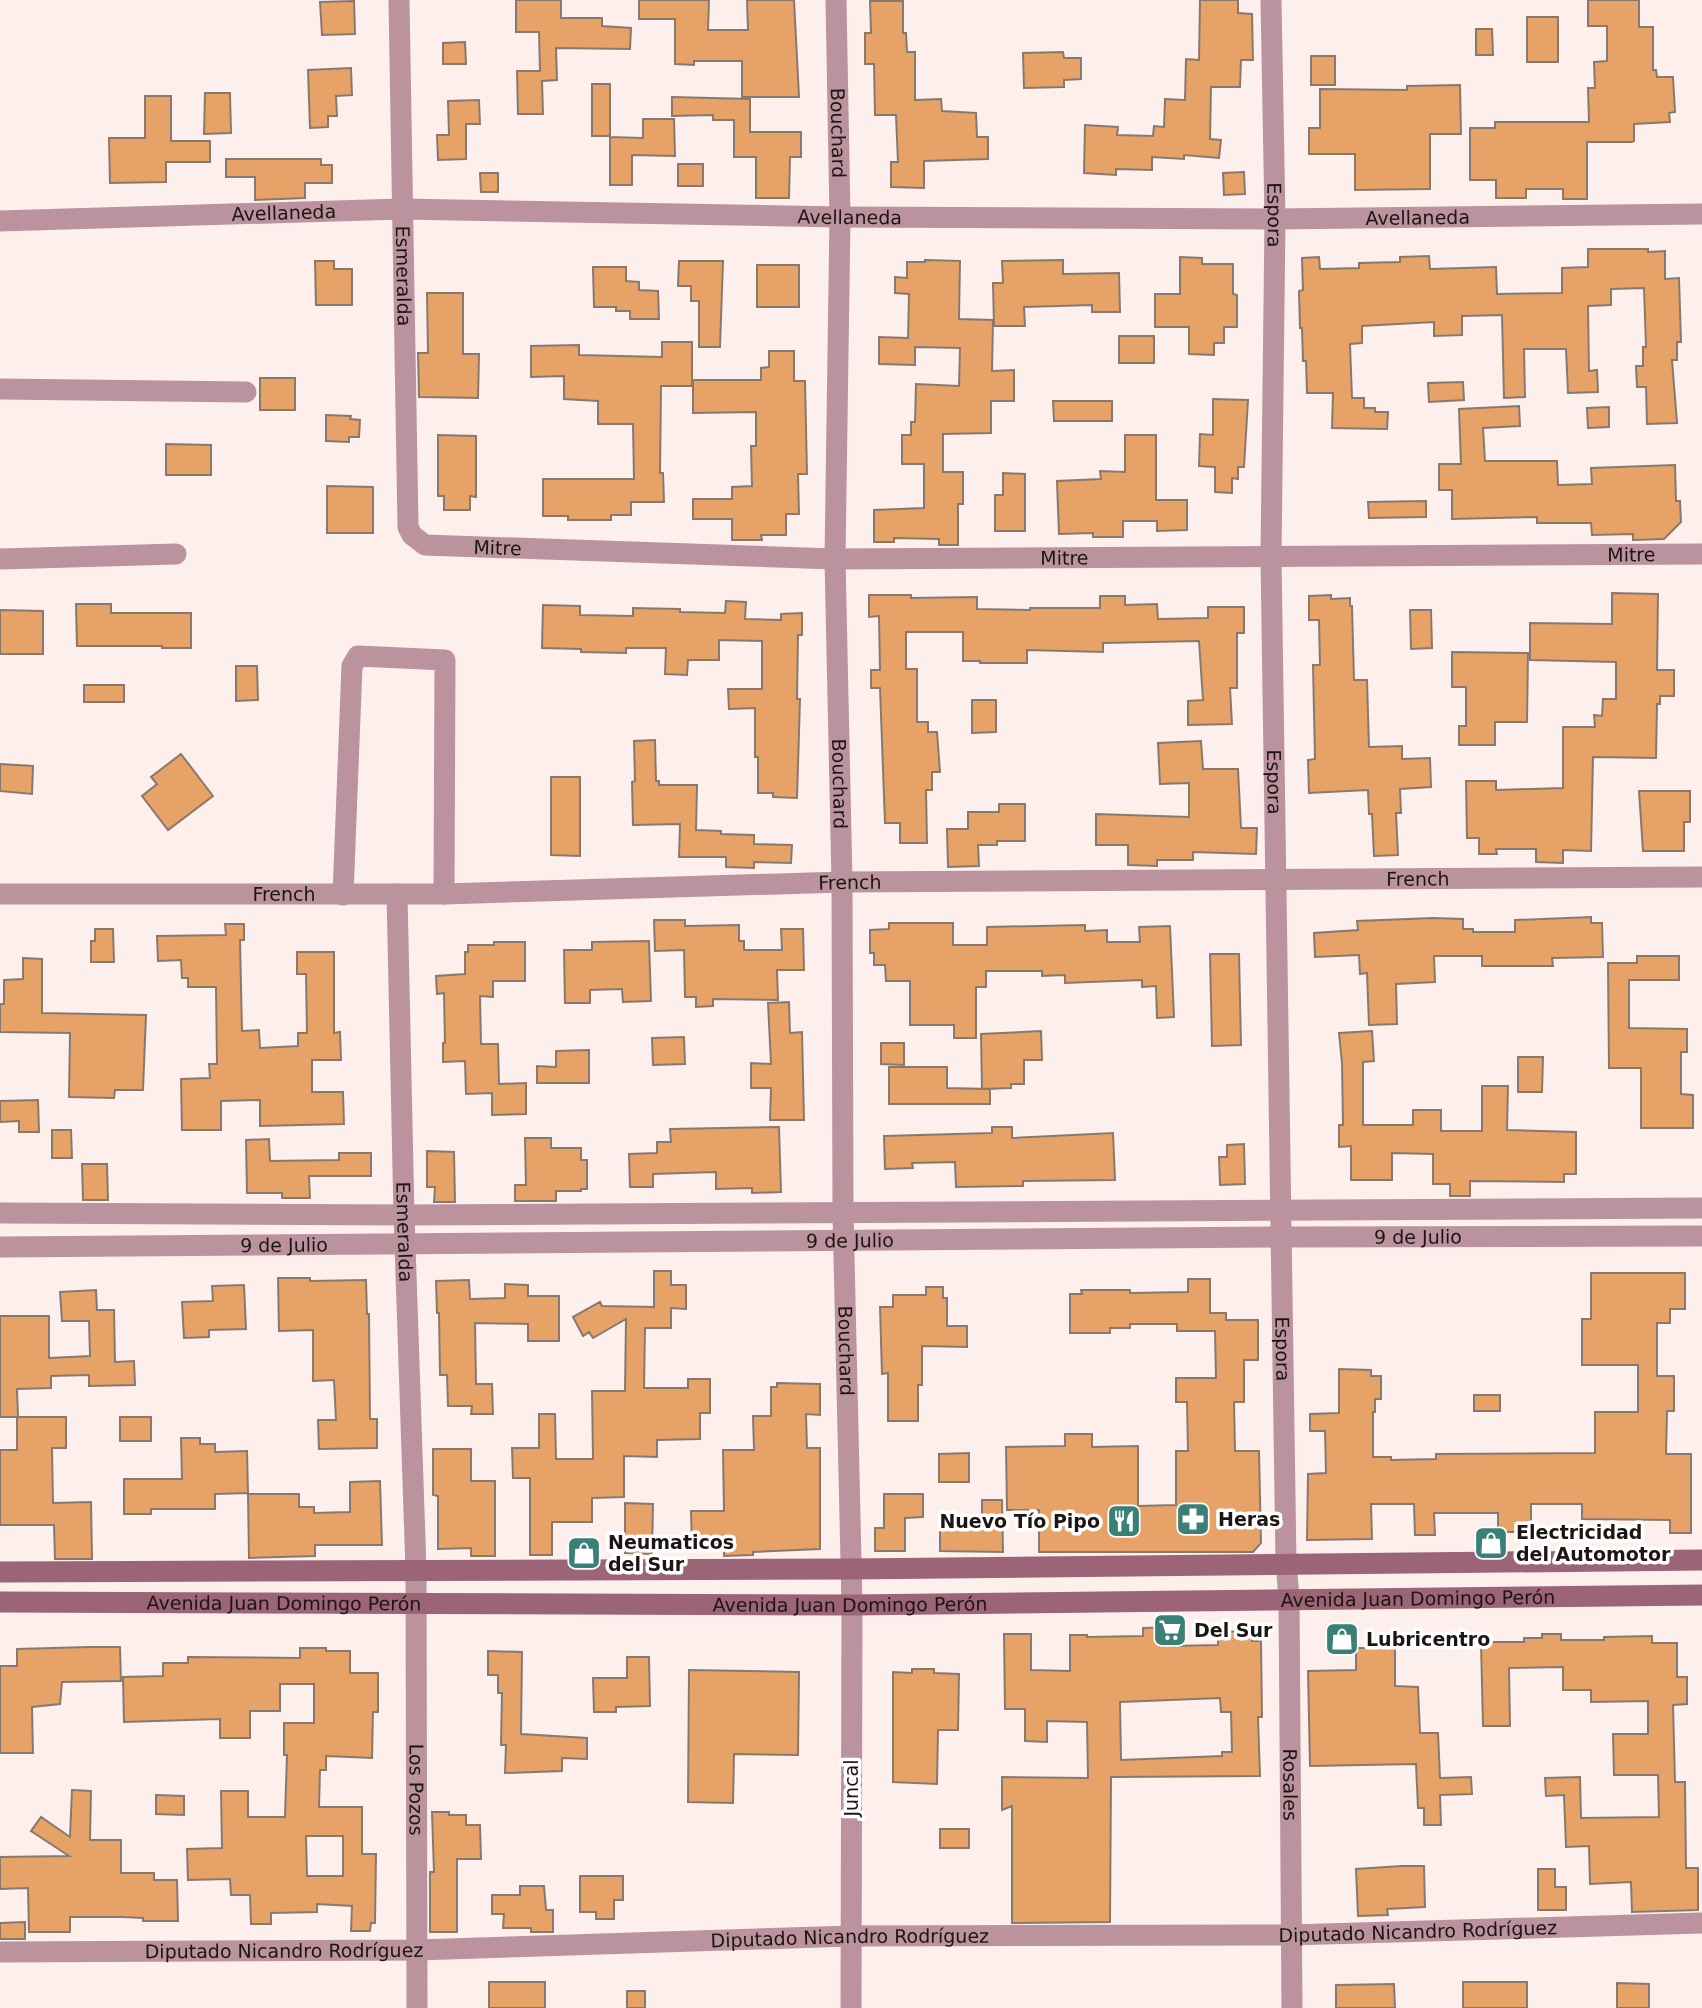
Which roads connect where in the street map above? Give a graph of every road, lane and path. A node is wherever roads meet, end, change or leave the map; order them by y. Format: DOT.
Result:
graph roads {
  1 [pos="399,0"];
  2 [pos="836,0"];
  3 [pos="1271,0"];
  4 [pos="401,209"];
  5 [pos="1702,214"];
  6 [pos="840,217"];
  7 [pos="1275,219"];
  8 [pos="0,221"];
  9 [pos="0,388"];
  10 [pos="246,392"];
  11 [pos="425,545"];
  12 [pos="176,554"];
  13 [pos="1702,554"];
  14 [pos="1271,557"];
  15 [pos="0,559"];
  16 [pos="835,559"];
  17 [pos="1702,877"];
  18 [pos="1277,878"];
  19 [pos="842,882"];
  20 [pos="0,894"];
  21 [pos="397,894"];
  22 [pos="444,894"];
  23 [pos="343,895"];
  24 [pos="1702,1208"];
  25 [pos="1282,1210"];
  26 [pos="0,1213"];
  27 [pos="843,1213"];
  28 [pos="404,1215"];
  29 [pos="1702,1236"];
  30 [pos="1281,1237"];
  31 [pos="845,1240"];
  32 [pos="405,1245"];
  33 [pos="0,1247"];
  34 [pos="1702,1560"];
  35 [pos="1286,1563"];
  36 [pos="851,1569"];
  37 [pos="416,1570"];
  38 [pos="0,1572"];
  39 [pos="1702,1595"];
  40 [pos="1289,1598"];
  41 [pos="0,1602"];
  42 [pos="416,1604"];
  43 [pos="852,1605"];
  44 [pos="1702,1923"];
  45 [pos="1290,1935"];
  46 [pos="851,1936"];
  47 [pos="417,1950"];
  48 [pos="0,1952"];
  49 [pos="417,2008"];
  50 [pos="851,2008"];
  51 [pos="1292,2008"];
  1 -- 4 [label="street, Esmeralda"];
  2 -- 6 [label="street, Bouchard"];
  3 -- 7 [label="street, Espora"];
  4 -- 6 [label="street, Avellaneda"];
  4 -- 8 [label="street, Avellaneda"];
  4 -- 11 [label="street, Esmeralda"];
  5 -- 7 [label="street, Avellaneda"];
  6 -- 7 [label="street, Avellaneda"];
  6 -- 16 [label="street, Bouchard"];
  7 -- 14 [label="street, Espora"];
  9 -- 10 [label="street"];
  11 -- 16 [label="street, Mitre"];
  12 -- 15 [label="street"];
  13 -- 14 [label="street, Mitre"];
  14 -- 16 [label="street, Mitre"];
  14 -- 18 [label="street, Espora"];
  16 -- 19 [label="street, Bouchard"];
  17 -- 18 [label="street, French"];
  18 -- 19 [label="street, French"];
  18 -- 25 [label="street, Espora"];
  19 -- 22 [label="street, French"];
  19 -- 27 [label="street, Bouchard"];
  20 -- 23 [label="street, French"];
  21 -- 22 [label="street, French"];
  21 -- 23 [label="street, French"];
  21 -- 28 [label="street, Esmeralda"];
  22 -- 23 [label="street"];
  24 -- 25 [label="street, 9 de Julio"];
  25 -- 27 [label="street, 9 de Julio"];
  25 -- 30 [label="street, Espora"];
  26 -- 28 [label="street, 9 de Julio"];
  27 -- 28 [label="street, 9 de Julio"];
  27 -- 31 [label="street, Bouchard"];
  28 -- 32 [label="street, Esmeralda"];
  29 -- 30 [label="street, 9 de Julio"];
  30 -- 31 [label="street, 9 de Julio"];
  30 -- 35 [label="street, Espora"];
  31 -- 32 [label="street, 9 de Julio"];
  31 -- 36 [label="street, Bouchard"];
  32 -- 33 [label="street, 9 de Julio"];
  32 -- 37 [label="street, Esmeralda"];
  34 -- 35 [label="main road, Avenida Juan Domingo Perón"];
  35 -- 36 [label="main road, Avenida Juan Domingo Perón"];
  35 -- 40 [label="street, Rosales"];
  36 -- 37 [label="main road, Avenida Juan Domingo Perón"];
  36 -- 43 [label="street, Juncal"];
  37 -- 38 [label="main road, Avenida Juan Domingo Perón"];
  37 -- 42 [label="street, Los Pozos"];
  39 -- 40 [label="main road, Avenida Juan Domingo Perón"];
  40 -- 43 [label="main road, Avenida Juan Domingo Perón"];
  40 -- 45 [label="street, Rosales"];
  41 -- 42 [label="main road, Avenida Juan Domingo Perón"];
  42 -- 43 [label="main road, Avenida Juan Domingo Perón"];
  42 -- 47 [label="street, Los Pozos"];
  43 -- 46 [label="street, Juncal"];
  44 -- 45 [label="street, Diputado Nicandro Rodríguez"];
  45 -- 46 [label="street, Diputado Nicandro Rodríguez"];
  45 -- 51 [label="street, Rosales"];
  46 -- 47 [label="street, Diputado Nicandro Rodríguez"];
  46 -- 50 [label="street, Juncal"];
  47 -- 48 [label="street, Diputado Nicandro Rodríguez"];
  47 -- 49 [label="street, Los Pozos"];
}
